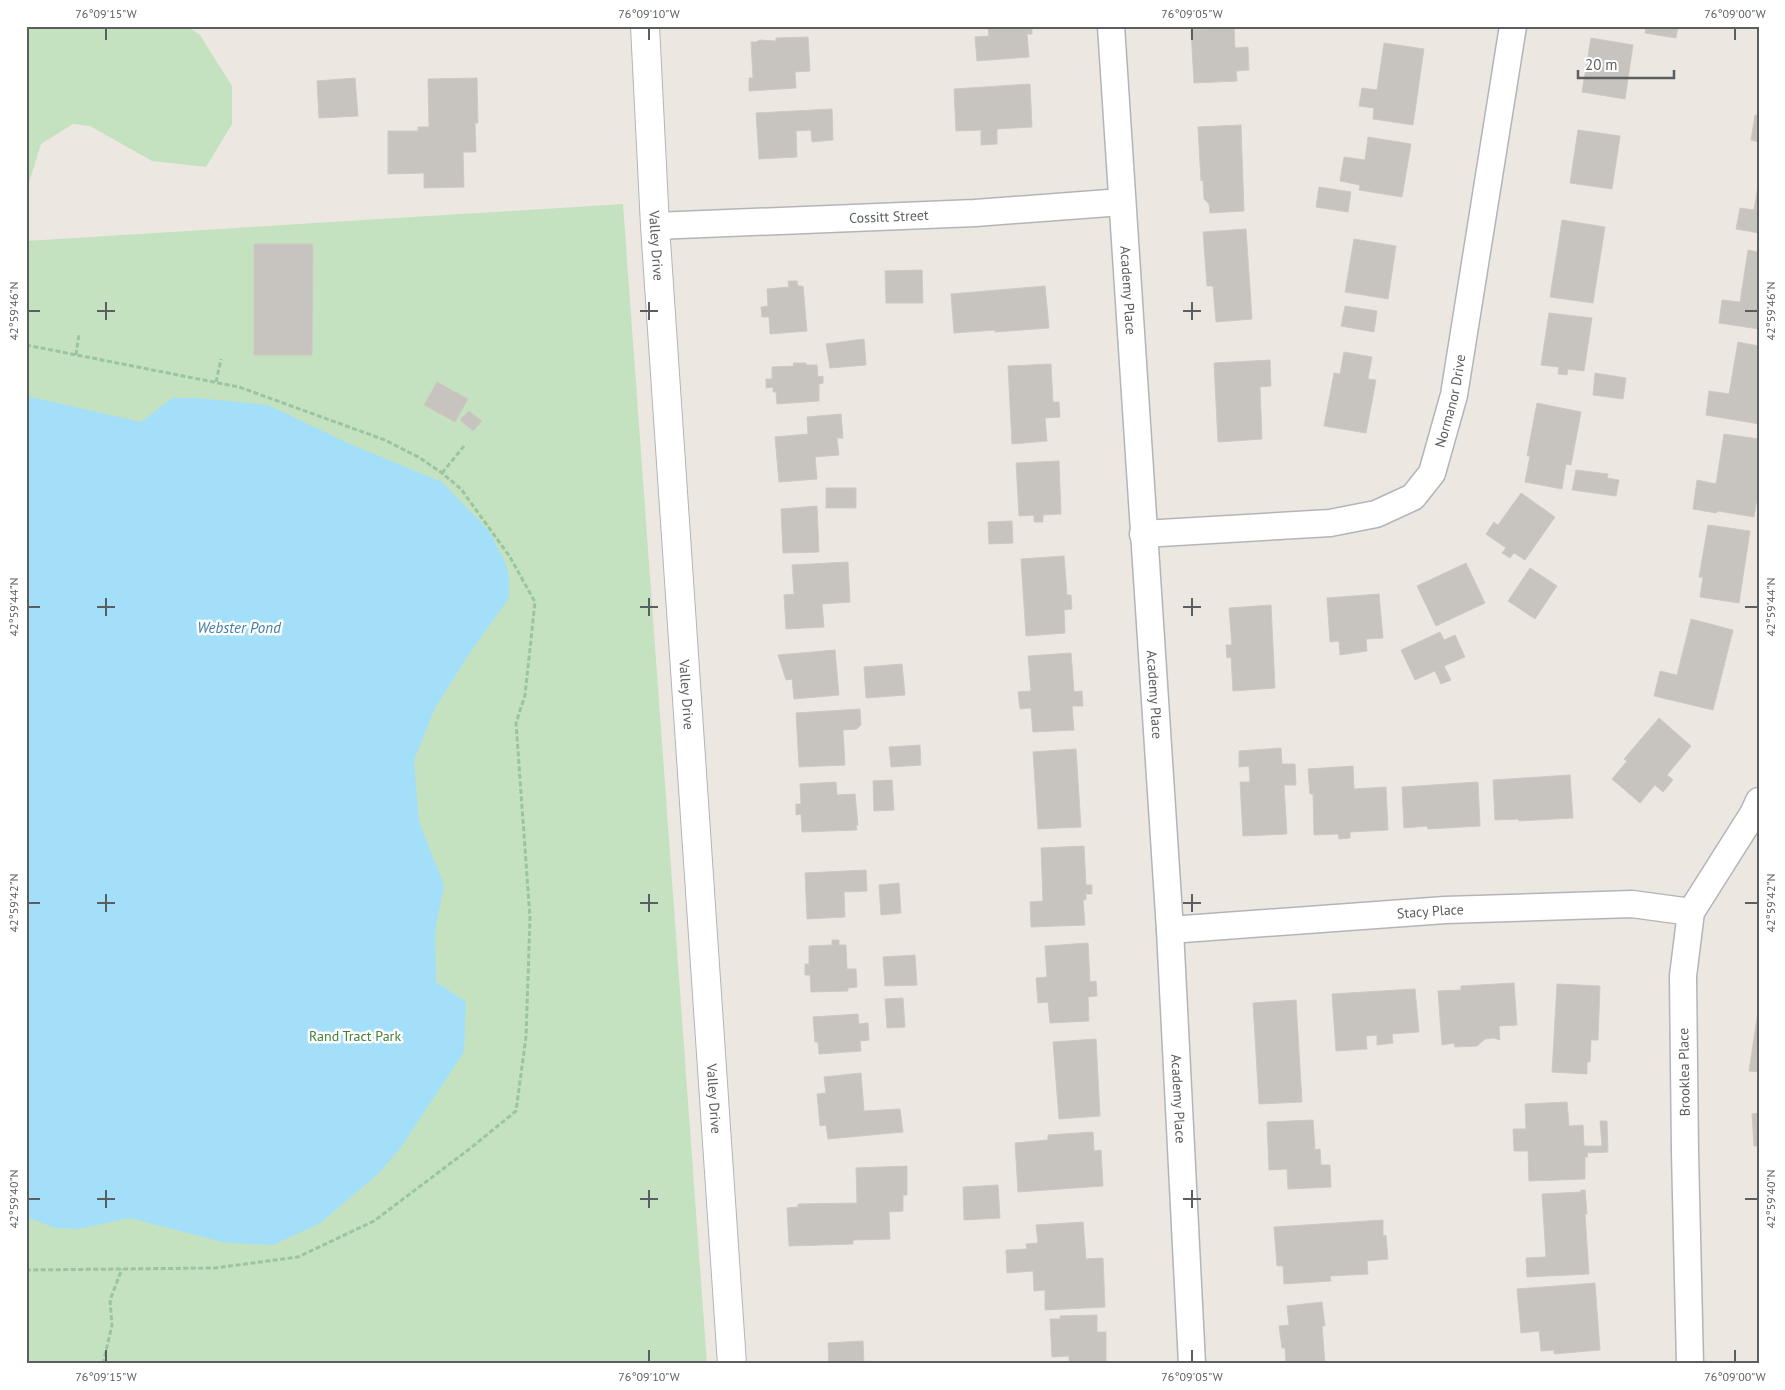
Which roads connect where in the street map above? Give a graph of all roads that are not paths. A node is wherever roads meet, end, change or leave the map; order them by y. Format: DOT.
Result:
graph roads {
  1 [pos="645,26"];
  2 [pos="1112,26"];
  3 [pos="1513,26"];
  4 [pos="1122,202"];
  5 [pos="655,226"];
  6 [pos="1143,534"];
  7 [pos="1759,801"];
  8 [pos="1691,912"];
  9 [pos="1170,930"];
  10 [pos="732,1364"];
  11 [pos="1192,1364"];
  12 [pos="1690,1364"];
  1 -- 5 [label="main road, Valley Drive"];
  2 -- 4 [label="street, Academy Place"];
  3 -- 6 [label="street, Normanor Drive"];
  4 -- 5 [label="street, Cossitt Street"];
  4 -- 6 [label="street, Academy Place"];
  5 -- 10 [label="main road, Valley Drive"];
  6 -- 9 [label="street, Academy Place"];
  7 -- 8 [label="street, Brooklea Place"];
  8 -- 9 [label="street, Stacy Place"];
  8 -- 12 [label="street, Brooklea Place"];
  9 -- 11 [label="street, Academy Place"];
}
